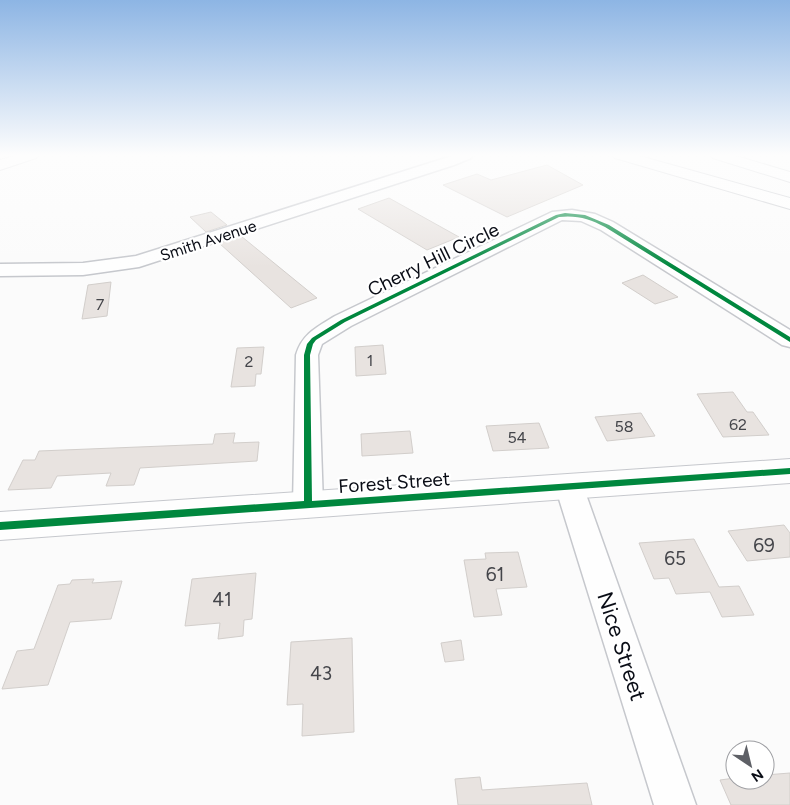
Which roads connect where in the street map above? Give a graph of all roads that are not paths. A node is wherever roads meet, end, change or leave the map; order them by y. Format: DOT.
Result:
graph roads {
  1 [pos="353,193"];
  2 [pos="751,193"];
  3 [pos="790,204"];
  4 [pos="0,270"];
  5 [pos="790,340"];
  6 [pos="790,471"];
  7 [pos="570,486"];
  8 [pos="308,504"];
  9 [pos="1,527"];
  10 [pos="674,805"];
  1 -- 4 [label="street, Smith Avenue"];
  2 -- 3 [label="main road"];
  5 -- 8 [label="street, Cherry Hill Circle"];
  6 -- 7 [label="main road, Forest Street"];
  7 -- 8 [label="main road, Forest Street"];
  7 -- 10 [label="street, Nice Street"];
  8 -- 9 [label="main road, Forest Street"];
}
